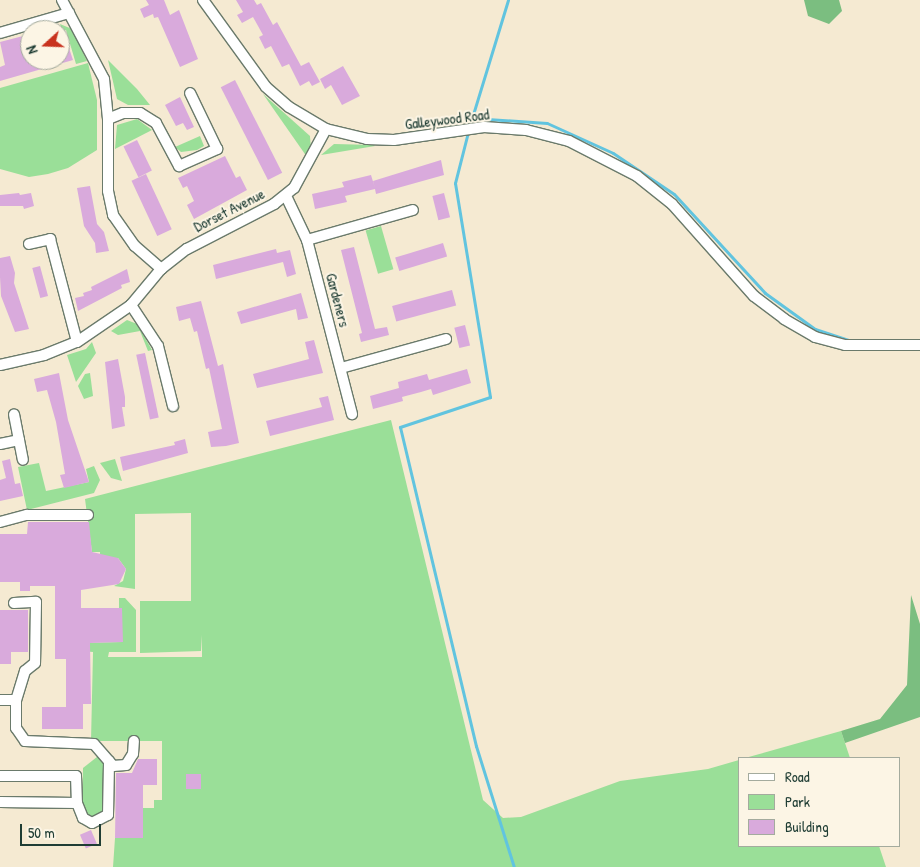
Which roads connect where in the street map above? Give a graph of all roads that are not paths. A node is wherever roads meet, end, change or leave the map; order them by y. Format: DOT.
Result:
graph roads {
  1 [pos="62,0"];
  2 [pos="203,0"];
  3 [pos="69,13"];
  4 [pos="0,33"];
  5 [pos="190,93"];
  6 [pos="108,119"];
  7 [pos="326,130"];
  8 [pos="286,196"];
  9 [pos="413,210"];
  10 [pos="307,240"];
  11 [pos="29,244"];
  12 [pos="161,269"];
  13 [pos="131,305"];
  14 [pos="446,339"];
  15 [pos="77,342"];
  16 [pos="920,345"];
  17 [pos="0,365"];
  18 [pos="341,368"];
  19 [pos="173,406"];
  20 [pos="14,414"];
  21 [pos="352,414"];
  22 [pos="19,440"];
  23 [pos="0,444"];
  24 [pos="24,460"];
  25 [pos="88,515"];
  26 [pos="0,522"];
  27 [pos="14,603"];
  28 [pos="0,700"];
  29 [pos="16,700"];
  30 [pos="134,741"];
  31 [pos="109,761"];
  32 [pos="0,776"];
  33 [pos="0,802"];
  34 [pos="77,803"];
  1 -- 3 [label="street"];
  2 -- 7 [label="street, Galleywood Road"];
  3 -- 4 [label="street"];
  3 -- 6 [label="street"];
  5 -- 6 [label="street"];
  6 -- 12 [label="street"];
  7 -- 8 [label="street, Dorset Avenue"];
  7 -- 16 [label="street, Galleywood Road"];
  8 -- 10 [label="street, Gardeners"];
  8 -- 12 [label="street, Dorset Avenue"];
  9 -- 10 [label="street"];
  10 -- 18 [label="street, Gardeners"];
  11 -- 15 [label="street"];
  12 -- 13 [label="street, Dorset Avenue"];
  13 -- 15 [label="street, Dorset Avenue"];
  13 -- 19 [label="street"];
  14 -- 18 [label="street"];
  15 -- 17 [label="street, Dorset Avenue"];
  18 -- 21 [label="street, Gardeners"];
  20 -- 22 [label="street"];
  22 -- 23 [label="street"];
  22 -- 24 [label="street"];
  25 -- 26 [label="street"];
  27 -- 29 [label="street"];
  28 -- 29 [label="street"];
  29 -- 31 [label="street"];
  30 -- 31 [label="street"];
  31 -- 34 [label="street"];
  32 -- 34 [label="street"];
  33 -- 34 [label="street"];
}
